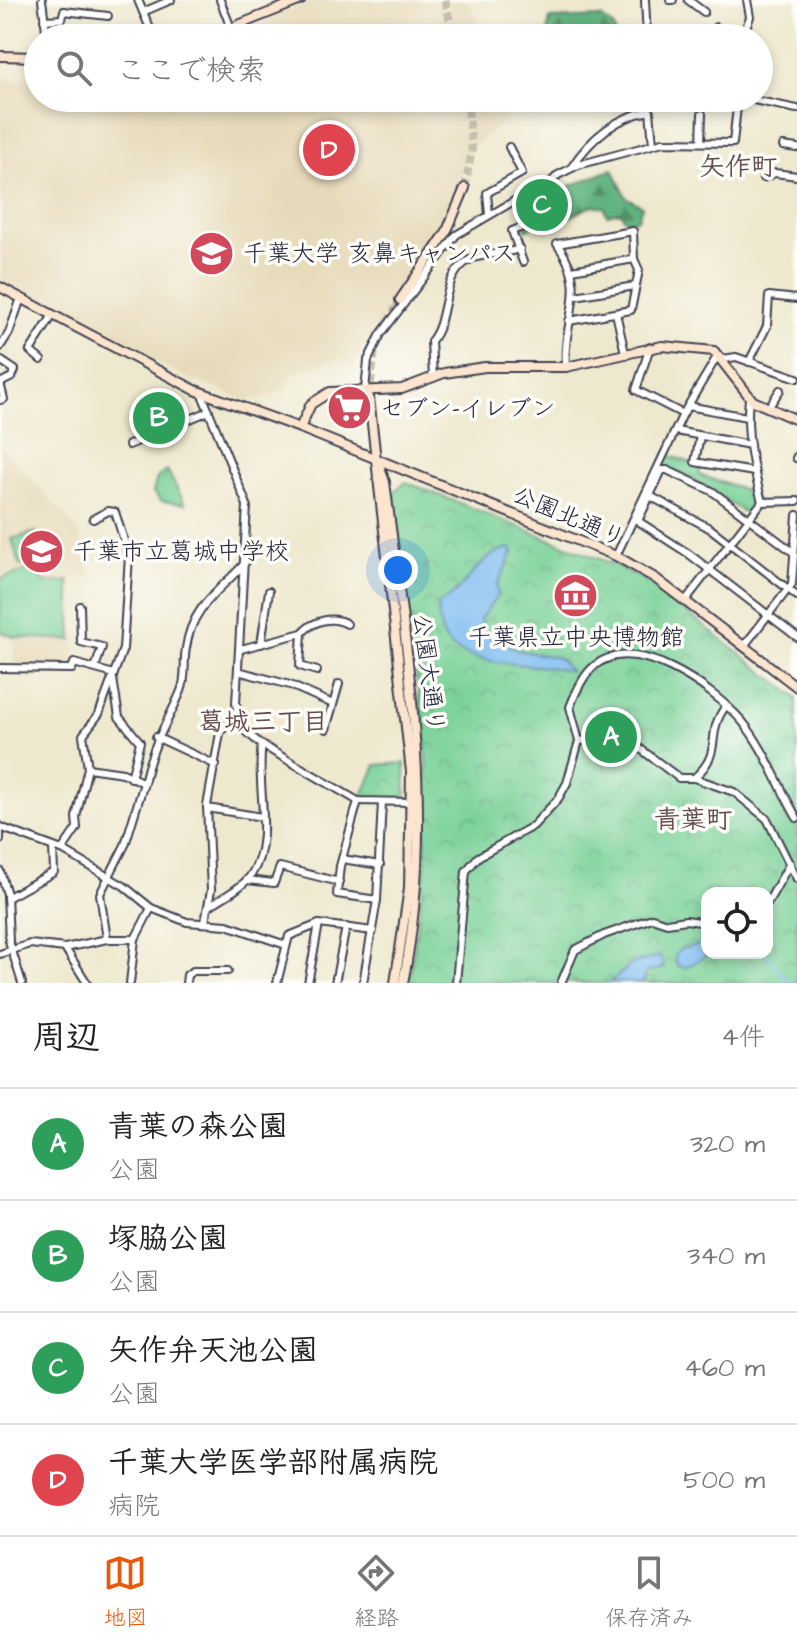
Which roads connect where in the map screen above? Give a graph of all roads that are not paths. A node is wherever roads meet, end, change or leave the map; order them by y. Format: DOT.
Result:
graph roads {
  1 [pos="42,0"];
  2 [pos="138,0"];
  3 [pos="171,0"];
  4 [pos="220,0"];
  5 [pos="301,0"];
  6 [pos="645,0"];
  7 [pos="688,0"];
  8 [pos="747,0"];
  9 [pos="161,2"];
  10 [pos="277,4"];
  11 [pos="143,12"];
  12 [pos="704,12"];
  13 [pos="108,16"];
  14 [pos="44,20"];
  15 [pos="45,24"];
  16 [pos="148,24"];
  17 [pos="229,24"];
  18 [pos="239,24"];
  19 [pos="646,24"];
  20 [pos="747,24"];
  21 [pos="0,56"];
  22 [pos="24,57"];
  23 [pos="773,104"];
  24 [pos="797,109"];
  25 [pos="643,112"];
  26 [pos="650,112"];
  27 [pos="739,112"];
  28 [pos="702,114"];
  29 [pos="701,142"];
  30 [pos="653,144"];
  31 [pos="783,146"];
  32 [pos="509,147"];
  33 [pos="797,148"];
  34 [pos="571,168"];
  35 [pos="797,176"];
  36 [pos="763,178"];
  37 [pos="465,188"];
  38 [pos="521,200"];
  39 [pos="489,215"];
  40 [pos="520,249"];
  41 [pos="634,259"];
  42 [pos="523,262"];
  43 [pos="572,270"];
  44 [pos="635,286"];
  45 [pos="0,287"];
  46 [pos="575,296"];
  47 [pos="21,298"];
  48 [pos="797,299"];
  49 [pos="400,300"];
  50 [pos="616,313"];
  51 [pos="53,315"];
  52 [pos="569,321"];
  53 [pos="0,347"];
  54 [pos="650,347"];
  55 [pos="625,353"];
  56 [pos="720,357"];
  57 [pos="0,360"];
  58 [pos="41,360"];
  59 [pos="749,362"];
  60 [pos="566,367"];
  61 [pos="796,376"];
  62 [pos="433,378"];
  63 [pos="0,383"];
  64 [pos="780,390"];
  65 [pos="201,392"];
  66 [pos="367,393"];
  67 [pos="749,398"];
  68 [pos="0,400"];
  69 [pos="688,406"];
  70 [pos="768,408"];
  71 [pos="209,411"];
  72 [pos="683,414"];
  73 [pos="747,417"];
  74 [pos="797,420"];
  75 [pos="300,428"];
  76 [pos="676,431"];
  77 [pos="700,436"];
  78 [pos="129,445"];
  79 [pos="750,445"];
  80 [pos="377,461"];
  81 [pos="754,472"];
  82 [pos="650,496"];
  83 [pos="797,501"];
  84 [pos="762,502"];
  85 [pos="797,515"];
  86 [pos="749,518"];
  87 [pos="93,519"];
  88 [pos="730,543"];
  89 [pos="793,552"];
  90 [pos="616,556"];
  91 [pos="246,561"];
  92 [pos="709,570"];
  93 [pos="788,589"];
  94 [pos="269,591"];
  95 [pos="797,596"];
  96 [pos="685,601"];
  97 [pos="80,606"];
  98 [pos="768,616"];
  99 [pos="347,624"];
  100 [pos="302,633"];
  101 [pos="797,637"];
  102 [pos="261,644"];
  103 [pos="744,646"];
  104 [pos="241,649"];
  105 [pos="0,668"];
  106 [pos="95,668"];
  107 [pos="238,671"];
  108 [pos="317,671"];
  109 [pos="114,677"];
  110 [pos="339,684"];
  111 [pos="797,687"];
  112 [pos="333,704"];
  113 [pos="726,706"];
  114 [pos="236,713"];
  115 [pos="326,729"];
  116 [pos="156,737"];
  117 [pos="579,741"];
  118 [pos="262,745"];
  119 [pos="216,765"];
  120 [pos="88,768"];
  121 [pos="131,778"];
  122 [pos="694,778"];
  123 [pos="144,783"];
  124 [pos="358,801"];
  125 [pos="382,802"];
  126 [pos="416,805"];
  127 [pos="207,808"];
  128 [pos="262,817"];
  129 [pos="797,818"];
  130 [pos="0,827"];
  131 [pos="0,840"];
  132 [pos="53,847"];
  133 [pos="62,850"];
  134 [pos="342,859"];
  135 [pos="790,863"];
  136 [pos="380,865"];
  137 [pos="0,873"];
  138 [pos="107,878"];
  139 [pos="797,879"];
  140 [pos="247,880"];
  141 [pos="339,882"];
  142 [pos="773,893"];
  143 [pos="7,898"];
  144 [pos="377,900"];
  145 [pos="211,905"];
  146 [pos="151,908"];
  147 [pos="205,922"];
  148 [pos="701,922"];
  149 [pos="319,924"];
  150 [pos="346,927"];
  151 [pos="373,931"];
  152 [pos="107,939"];
  153 [pos="135,939"];
  154 [pos="286,945"];
  155 [pos="65,948"];
  156 [pos="12,949"];
  157 [pos="0,954"];
  158 [pos="228,971"];
  159 [pos="22,983"];
  160 [pos="87,983"];
  161 [pos="130,983"];
  162 [pos="186,983"];
  163 [pos="277,983"];
  164 [pos="308,983"];
  165 [pos="335,983"];
  166 [pos="363,983"];
  167 [pos="395,983"];
  168 [pos="403,983"];
  169 [pos="456,983"];
  170 [pos="561,983"];
  1 -- 14 [label="street"];
  2 -- 11 [label="street"];
  3 -- 9 [label="street"];
  4 -- 17 [label="street"];
  5 -- 10 [label="street"];
  6 -- 19 [label="street"];
  7 -- 12 [label="street"];
  8 -- 20 [label="street"];
  9 -- 11 [label="street"];
  10 -- 18 [label="street"];
  11 -- 16 [label="street"];
  13 -- 14 [label="street"];
  14 -- 15 [label="street"];
  21 -- 22 [label="street"];
  23 -- 24 [label="street"];
  25 -- 34 [label="street"];
  26 -- 30 [label="street"];
  27 -- 29 [label="street"];
  28 -- 29 [label="street"];
  29 -- 30 [label="street"];
  30 -- 34 [label="street"];
  31 -- 33 [label="street"];
  32 -- 39 [label="street"];
  34 -- 38 [label="street"];
  35 -- 36 [label="street"];
  37 -- 49 [label="street"];
  38 -- 39 [label="street"];
  38 -- 40 [label="street"];
  39 -- 66 [label="street"];
  40 -- 42 [label="street"];
  40 -- 62 [label="street"];
  41 -- 43 [label="street"];
  41 -- 43 [label="street"];
  41 -- 44 [label="street"];
  43 -- 46 [label="street"];
  44 -- 46 [label="street"];
  44 -- 50 [label="street"];
  45 -- 47 [label="street, 公園北通り"];
  46 -- 52 [label="street"];
  47 -- 51 [label="street, 公園北通り"];
  47 -- 53 [label="street"];
  48 -- 59 [label="street"];
  50 -- 52 [label="street"];
  50 -- 55 [label="street"];
  51 -- 58 [label="street"];
  51 -- 65 [label="street, 公園北通り"];
  52 -- 60 [label="street"];
  54 -- 55 [label="street"];
  54 -- 56 [label="street"];
  54 -- 72 [label="street"];
  55 -- 60 [label="street"];
  56 -- 59 [label="street"];
  56 -- 67 [label="street"];
  56 -- 69 [label="street"];
  57 -- 63 [label="street"];
  59 -- 61 [label="street"];
  60 -- 62 [label="street"];
  62 -- 66 [label="street"];
  63 -- 68 [label="street"];
  64 -- 70 [label="street"];
  65 -- 71 [label="street"];
  65 -- 75 [label="street, 公園北通り"];
  66 -- 75 [label="street"];
  66 -- 80 [label="street"];
  67 -- 70 [label="street"];
  67 -- 73 [label="street"];
  69 -- 72 [label="street"];
  69 -- 73 [label="street"];
  70 -- 74 [label="street"];
  71 -- 78 [label="street"];
  71 -- 91 [label="street"];
  72 -- 76 [label="street"];
  73 -- 79 [label="street"];
  75 -- 80 [label="street, 公園北通り"];
  76 -- 77 [label="street"];
  76 -- 90 [label="street"];
  77 -- 79 [label="street"];
  77 -- 81 [label="street"];
  79 -- 81 [label="street"];
  80 -- 90 [label="street, 公園北通り"];
  80 -- 126 [label="street, 公園大通り"];
  80 -- 126 [label="street, 公園大通り"];
  81 -- 84 [label="street"];
  82 -- 86 [label="street"];
  82 -- 88 [label="street"];
  82 -- 92 [label="street"];
  83 -- 84 [label="street"];
  84 -- 86 [label="street"];
  85 -- 89 [label="street"];
  86 -- 88 [label="street"];
  86 -- 89 [label="street"];
  87 -- 109 [label="street"];
  88 -- 92 [label="street"];
  88 -- 93 [label="street"];
  89 -- 93 [label="street"];
  90 -- 96 [label="street, 公園北通り"];
  91 -- 104 [label="street"];
  91 -- 116 [label="street"];
  92 -- 96 [label="street"];
  92 -- 98 [label="street"];
  93 -- 95 [label="street"];
  93 -- 98 [label="street"];
  94 -- 102 [label="street"];
  96 -- 103 [label="street, 公園北通り"];
  97 -- 106 [label="street"];
  98 -- 101 [label="street"];
  98 -- 103 [label="street"];
  99 -- 100 [label="street"];
  100 -- 102 [label="street"];
  100 -- 108 [label="street"];
  102 -- 104 [label="street"];
  103 -- 111 [label="street, 公園北通り"];
  104 -- 107 [label="street"];
  105 -- 106 [label="street"];
  106 -- 109 [label="street"];
  107 -- 112 [label="street"];
  107 -- 114 [label="street"];
  109 -- 120 [label="street"];
  109 -- 121 [label="street"];
  110 -- 112 [label="street"];
  112 -- 115 [label="street"];
  113 -- 117 [label="street"];
  113 -- 122 [label="street"];
  113 -- 129 [label="street"];
  114 -- 118 [label="street"];
  114 -- 119 [label="street"];
  116 -- 119 [label="street"];
  116 -- 123 [label="street"];
  117 -- 122 [label="street"];
  117 -- 169 [label="street"];
  118 -- 124 [label="street"];
  118 -- 128 [label="street"];
  119 -- 127 [label="street"];
  120 -- 121 [label="street"];
  120 -- 133 [label="street"];
  121 -- 123 [label="street"];
  122 -- 135 [label="street"];
  123 -- 138 [label="street"];
  124 -- 125 [label="street"];
  124 -- 134 [label="street"];
  125 -- 126 [label="street"];
  125 -- 136 [label="street"];
  126 -- 167 [label="street, 公園大通り"];
  126 -- 168 [label="street, 公園大通り"];
  127 -- 128 [label="street"];
  127 -- 145 [label="street"];
  128 -- 140 [label="street"];
  130 -- 131 [label="street"];
  130 -- 132 [label="street"];
  132 -- 133 [label="street"];
  132 -- 143 [label="street"];
  133 -- 138 [label="street"];
  134 -- 136 [label="street"];
  134 -- 141 [label="street"];
  135 -- 139 [label="street"];
  135 -- 142 [label="street"];
  136 -- 144 [label="street"];
  137 -- 143 [label="street"];
  138 -- 146 [label="street"];
  138 -- 152 [label="street"];
  140 -- 141 [label="street"];
  140 -- 145 [label="street"];
  141 -- 144 [label="street"];
  143 -- 156 [label="street"];
  144 -- 151 [label="street"];
  145 -- 147 [label="street"];
  146 -- 147 [label="street"];
  146 -- 153 [label="street"];
  147 -- 154 [label="street"];
  148 -- 170 [label="street"];
  149 -- 150 [label="street"];
  149 -- 154 [label="street"];
  149 -- 164 [label="street"];
  150 -- 151 [label="street"];
  150 -- 165 [label="street"];
  151 -- 166 [label="street"];
  152 -- 153 [label="street"];
  152 -- 155 [label="street"];
  153 -- 161 [label="street"];
  154 -- 163 [label="street"];
  155 -- 156 [label="street"];
  155 -- 160 [label="street"];
  156 -- 157 [label="street"];
  156 -- 159 [label="street"];
  158 -- 162 [label="street"];
}
